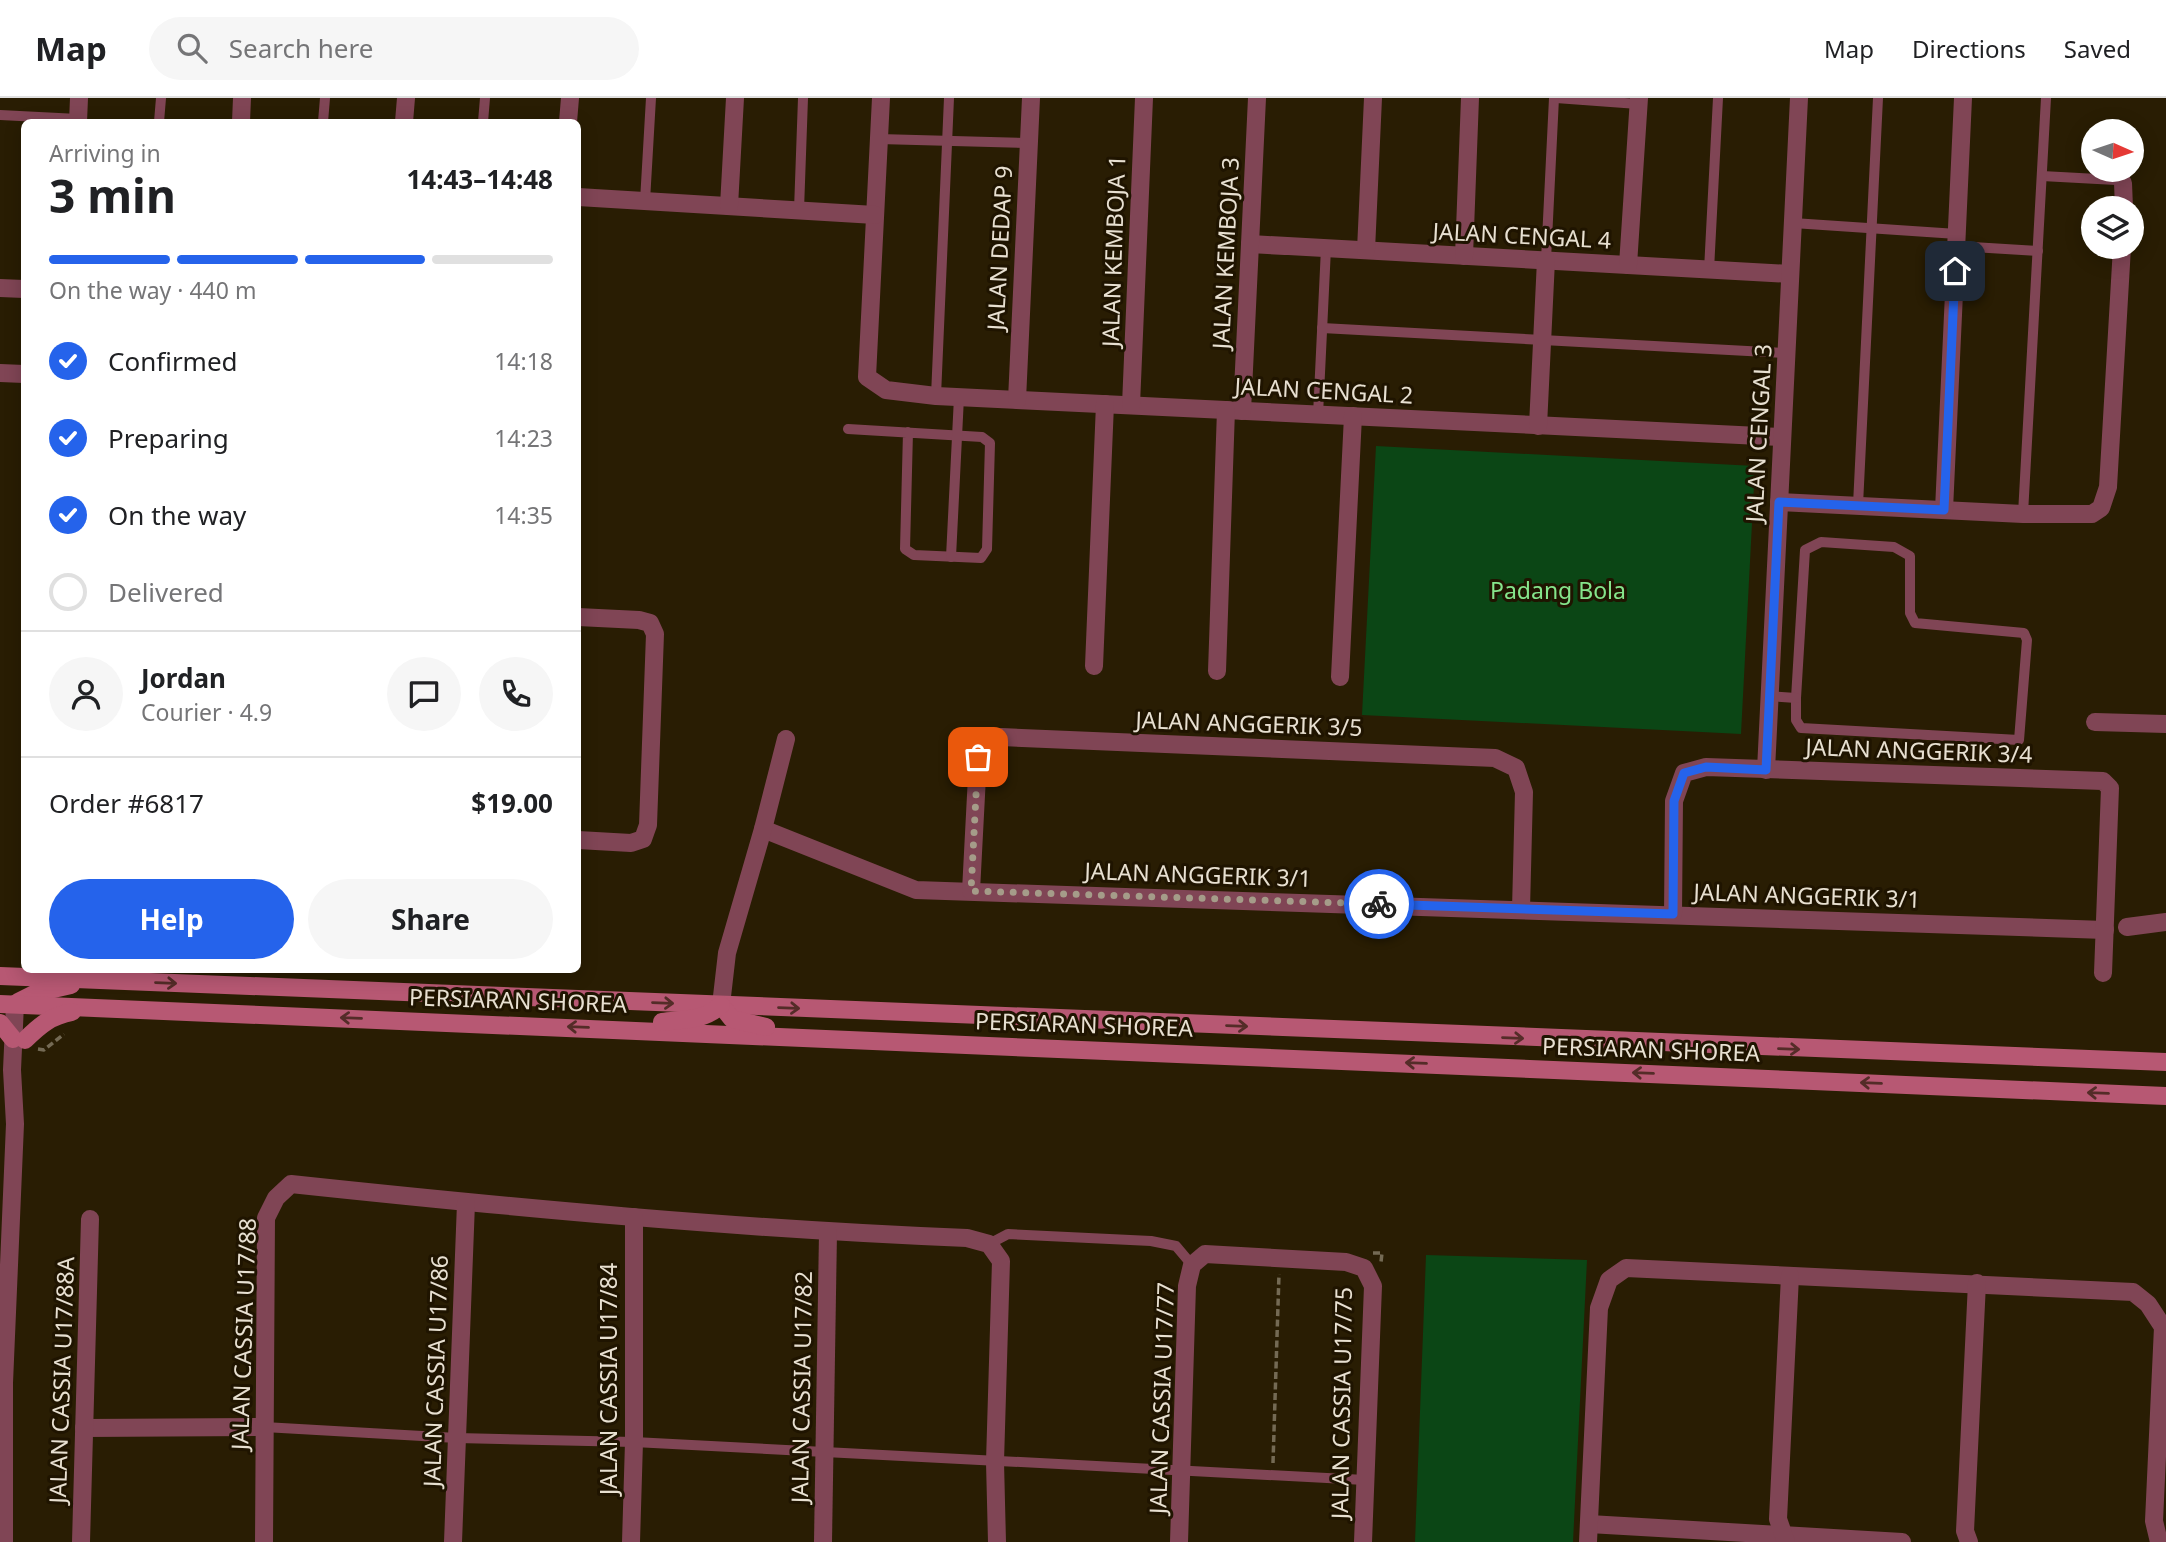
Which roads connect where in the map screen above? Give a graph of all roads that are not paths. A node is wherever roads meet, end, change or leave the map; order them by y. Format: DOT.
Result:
graph roads {
  1 [pos="79,98"];
  2 [pos="161,98"];
  3 [pos="242,98"];
  4 [pos="324,98"];
  5 [pos="406,98"];
  6 [pos="485,98"];
  7 [pos="570,98"];
  8 [pos="651,98"];
  9 [pos="735,98"];
  10 [pos="803,98"];
  11 [pos="881,98"];
  12 [pos="949,98"];
  13 [pos="1031,98"];
  14 [pos="1144,98"];
  15 [pos="1258,98"];
  16 [pos="1373,98"];
  17 [pos="1470,98"];
  18 [pos="1555,98"];
  19 [pos="1717,98"];
  20 [pos="1799,98"];
  21 [pos="1878,98"];
  22 [pos="1963,98"];
  23 [pos="2046,98"];
  24 [pos="1639,101"];
  25 [pos="0,115"];
  26 [pos="52,119"];
  27 [pos="78,119"];
  28 [pos="159,119"];
  29 [pos="241,119"];
  30 [pos="323,119"];
  31 [pos="404,119"];
  32 [pos="483,119"];
  33 [pos="568,119"];
  34 [pos="879,139"];
  35 [pos="947,141"];
  36 [pos="1028,143"];
  37 [pos="2042,176"];
  38 [pos="2123,183"];
  39 [pos="2124,196"];
  40 [pos="581,197"];
  41 [pos="645,201"];
  42 [pos="729,206"];
  43 [pos="799,210"];
  44 [pos="875,215"];
  45 [pos="1793,223"];
  46 [pos="1872,228"];
  47 [pos="1956,240"];
  48 [pos="1250,244"];
  49 [pos="1326,248"];
  50 [pos="1366,250"];
  51 [pos="2038,251"];
  52 [pos="1464,256"];
  53 [pos="2121,259"];
  54 [pos="1546,260"];
  55 [pos="1628,265"];
  56 [pos="1709,270"];
  57 [pos="1790,274"];
  58 [pos="0,288"];
  59 [pos="21,289"];
  60 [pos="1322,328"];
  61 [pos="1542,339"];
  62 [pos="1786,353"];
  63 [pos="0,373"];
  64 [pos="21,374"];
  65 [pos="936,396"];
  66 [pos="959,397"];
  67 [pos="1017,400"];
  68 [pos="1105,404"];
  69 [pos="1131,405"];
  70 [pos="1234,410"];
  71 [pos="1318,415"];
  72 [pos="1353,416"];
  73 [pos="1538,426"];
  74 [pos="848,429"];
  75 [pos="908,432"];
  76 [pos="957,436"];
  77 [pos="1782,437"];
  78 [pos="1779,502"];
  79 [pos="1858,505"];
  80 [pos="1944,510"];
  81 [pos="2024,514"];
  82 [pos="951,557"];
  83 [pos="581,617"];
  84 [pos="1094,666"];
  85 [pos="1217,671"];
  86 [pos="1339,677"];
  87 [pos="1769,696"];
  88 [pos="1796,698"];
  89 [pos="2095,722"];
  90 [pos="2166,724"];
  91 [pos="786,738"];
  92 [pos="1766,770"];
  93 [pos="763,829"];
  94 [pos="581,840"];
  95 [pos="971,891"];
  96 [pos="1521,909"];
  97 [pos="1673,914"];
  98 [pos="2166,922"];
  99 [pos="2127,927"];
  100 [pos="2105,930"];
  101 [pos="2103,973"];
  102 [pos="0,976"];
  103 [pos="99,980"];
  104 [pos="0,987"];
  105 [pos="16,1003"];
  106 [pos="721,1005"];
  107 [pos="93,1007"];
  108 [pos="0,1023"];
  109 [pos="636,1030"];
  110 [pos="799,1036"];
  111 [pos="19,1040"];
  112 [pos="2166,1062"];
  113 [pos="2166,1096"];
  114 [pos="7,1164"];
  115 [pos="466,1203"];
  116 [pos="634,1217"];
  117 [pos="90,1219"];
  118 [pos="828,1232"];
  119 [pos="989,1244"];
  120 [pos="1280,1258"];
  121 [pos="1192,1265"];
  122 [pos="1790,1276"];
  123 [pos="1978,1283"];
  124 [pos="2,1383"];
  125 [pos="264,1427"];
  126 [pos="84,1428"];
  127 [pos="457,1438"];
  128 [pos="634,1442"];
  129 [pos="823,1453"];
  130 [pos="995,1462"];
  131 [pos="1182,1471"];
  132 [pos="1365,1480"];
  133 [pos="1588,1533"];
  134 [pos="1785,1539"];
  135 [pos="4,1542"];
  136 [pos="81,1542"];
  137 [pos="264,1542"];
  138 [pos="453,1542"];
  139 [pos="631,1542"];
  140 [pos="822,1542"];
  141 [pos="997,1542"];
  142 [pos="1179,1542"];
  143 [pos="1363,1542"];
  144 [pos="1902,1542"];
  145 [pos="1969,1542"];
  146 [pos="2160,1542"];
  1 -- 27 [label="street"];
  2 -- 28 [label="lane"];
  3 -- 29 [label="street"];
  4 -- 30 [label="lane"];
  5 -- 31 [label="street"];
  6 -- 32 [label="lane"];
  7 -- 33 [label="street"];
  8 -- 41 [label="lane"];
  9 -- 42 [label="street"];
  10 -- 43 [label="lane"];
  11 -- 34 [label="street"];
  12 -- 35 [label="lane"];
  13 -- 36 [label="street, JALAN DEDAP 9"];
  14 -- 69 [label="street, JALAN KEMBOJA 1"];
  15 -- 48 [label="street, JALAN KEMBOJA 3"];
  16 -- 50 [label="street"];
  17 -- 52 [label="street"];
  18 -- 24 [label="lane"];
  18 -- 54 [label="lane"];
  19 -- 56 [label="lane"];
  20 -- 45 [label="street, JALAN CENGAL 3"];
  21 -- 46 [label="lane"];
  22 -- 47 [label="street"];
  23 -- 37 [label="lane"];
  24 -- 55 [label="street"];
  25 -- 26 [label="lane"];
  34 -- 35 [label="lane"];
  34 -- 44 [label="street"];
  35 -- 36 [label="lane"];
  35 -- 65 [label="lane"];
  36 -- 67 [label="street, JALAN DEDAP 9"];
  37 -- 38 [label="lane"];
  37 -- 51 [label="lane"];
  38 -- 39 [label="street"];
  40 -- 41 [label="street"];
  41 -- 42 [label="street"];
  42 -- 43 [label="street"];
  43 -- 44 [label="street"];
  44 -- 65 [label="street, JALAN CENGAL 2"];
  45 -- 46 [label="lane"];
  45 -- 57 [label="street, JALAN CENGAL 3"];
  46 -- 47 [label="lane"];
  46 -- 79 [label="lane"];
  47 -- 51 [label="lane"];
  47 -- 80 [label="street"];
  48 -- 49 [label="street, JALAN CENGAL 4"];
  48 -- 70 [label="street, JALAN KEMBOJA 3"];
  49 -- 50 [label="street, JALAN CENGAL 4"];
  49 -- 60 [label="lane"];
  50 -- 52 [label="street, JALAN CENGAL 4"];
  51 -- 81 [label="lane"];
  52 -- 54 [label="street, JALAN CENGAL 4"];
  53 -- 81 [label="street"];
  54 -- 55 [label="street, JALAN CENGAL 4"];
  54 -- 61 [label="street"];
  55 -- 56 [label="street, JALAN CENGAL 4"];
  56 -- 57 [label="street, JALAN CENGAL 4"];
  57 -- 62 [label="street, JALAN CENGAL 3"];
  58 -- 59 [label="street"];
  60 -- 61 [label="lane"];
  60 -- 71 [label="lane"];
  61 -- 62 [label="lane"];
  61 -- 73 [label="street"];
  62 -- 77 [label="street, JALAN CENGAL 3"];
  63 -- 64 [label="street"];
  65 -- 66 [label="street, JALAN CENGAL 2"];
  66 -- 67 [label="street, JALAN CENGAL 2"];
  66 -- 76 [label="lane"];
  67 -- 68 [label="street, JALAN CENGAL 2"];
  68 -- 69 [label="street, JALAN CENGAL 2"];
  68 -- 84 [label="street"];
  69 -- 70 [label="street, JALAN CENGAL 2"];
  70 -- 71 [label="street, JALAN CENGAL 2"];
  70 -- 85 [label="street, JALAN KEMBOJA 3"];
  71 -- 72 [label="street, JALAN CENGAL 2"];
  72 -- 73 [label="street, JALAN CENGAL 2"];
  72 -- 86 [label="street"];
  73 -- 77 [label="street, JALAN CENGAL 2"];
  74 -- 75 [label="lane"];
  75 -- 76 [label="lane"];
  75 -- 82 [label="lane"];
  76 -- 82 [label="lane"];
  76 -- 82 [label="lane"];
  77 -- 78 [label="street, JALAN CENGAL 3"];
  78 -- 79 [label="street"];
  78 -- 87 [label="street, JALAN CENGAL 3"];
  79 -- 80 [label="street"];
  80 -- 81 [label="street"];
  83 -- 94 [label="street"];
  87 -- 88 [label="lane"];
  87 -- 92 [label="street, JALAN CENGAL 3"];
  88 -- 88 [label="lane"];
  89 -- 90 [label="street"];
  91 -- 93 [label="street"];
  92 -- 97 [label="street, JALAN ANGGERIK 3/4"];
  92 -- 100 [label="street, JALAN ANGGERIK 3/4"];
  93 -- 95 [label="street, JALAN ANGGERIK 3/1"];
  93 -- 106 [label="street"];
  95 -- 96 [label="street, JALAN ANGGERIK 3/1"];
  95 -- 96 [label="street, JALAN ANGGERIK 3/5"];
  96 -- 97 [label="street, JALAN ANGGERIK 3/1"];
  97 -- 100 [label="street, JALAN ANGGERIK 3/1"];
  98 -- 99 [label="street"];
  100 -- 101 [label="street, JALAN ANGGERIK 3/4"];
  102 -- 103 [label="main road, PERSIARAN SHOREA"];
  103 -- 105 [label="main road"];
  103 -- 106 [label="main road, PERSIARAN SHOREA, one-way"];
  104 -- 105 [label="main road"];
  105 -- 107 [label="main road, PERSIARAN SHOREA"];
  105 -- 111 [label="street"];
  106 -- 109 [label="main road"];
  106 -- 110 [label="main road"];
  106 -- 112 [label="main road, PERSIARAN SHOREA, one-way"];
  109 -- 107 [label="main road, PERSIARAN SHOREA, one-way"];
  107 -- 111 [label="main road"];
  108 -- 111 [label="main road"];
  109 -- 110 [label="main road, PERSIARAN SHOREA"];
  113 -- 110 [label="main road, PERSIARAN SHOREA, one-way"];
  111 -- 114 [label="street"];
  114 -- 124 [label="street"];
  115 -- 116 [label="street, JALAN CASSIA U17/88"];
  115 -- 125 [label="street, JALAN CASSIA U17/88"];
  115 -- 127 [label="street, JALAN CASSIA U17/86"];
  116 -- 118 [label="street, JALAN CASSIA U17/88"];
  116 -- 128 [label="street, JALAN CASSIA U17/84"];
  117 -- 126 [label="street, JALAN CASSIA U17/88A"];
  118 -- 119 [label="street, JALAN CASSIA U17/88"];
  118 -- 129 [label="street, JALAN CASSIA U17/82"];
  119 -- 121 [label="lane"];
  119 -- 130 [label="street"];
  120 -- 121 [label="street, JALAN CASSIA U17/77"];
  120 -- 132 [label="street, JALAN CASSIA U17/75"];
  121 -- 131 [label="street, JALAN CASSIA U17/77"];
  122 -- 123 [label="street"];
  122 -- 133 [label="street"];
  122 -- 134 [label="street"];
  123 -- 145 [label="street"];
  123 -- 146 [label="street"];
  124 -- 135 [label="street"];
  125 -- 126 [label="street"];
  125 -- 127 [label="lane"];
  125 -- 137 [label="street, JALAN CASSIA U17/88"];
  126 -- 136 [label="street, JALAN CASSIA U17/88A"];
  127 -- 128 [label="lane"];
  127 -- 138 [label="street, JALAN CASSIA U17/86"];
  128 -- 129 [label="lane"];
  128 -- 139 [label="street, JALAN CASSIA U17/84"];
  129 -- 130 [label="lane"];
  129 -- 140 [label="street, JALAN CASSIA U17/82"];
  130 -- 131 [label="lane"];
  130 -- 141 [label="street"];
  131 -- 132 [label="lane"];
  131 -- 142 [label="street, JALAN CASSIA U17/77"];
  132 -- 143 [label="street, JALAN CASSIA U17/75"];
  133 -- 134 [label="street"];
  134 -- 144 [label="street"];
}
